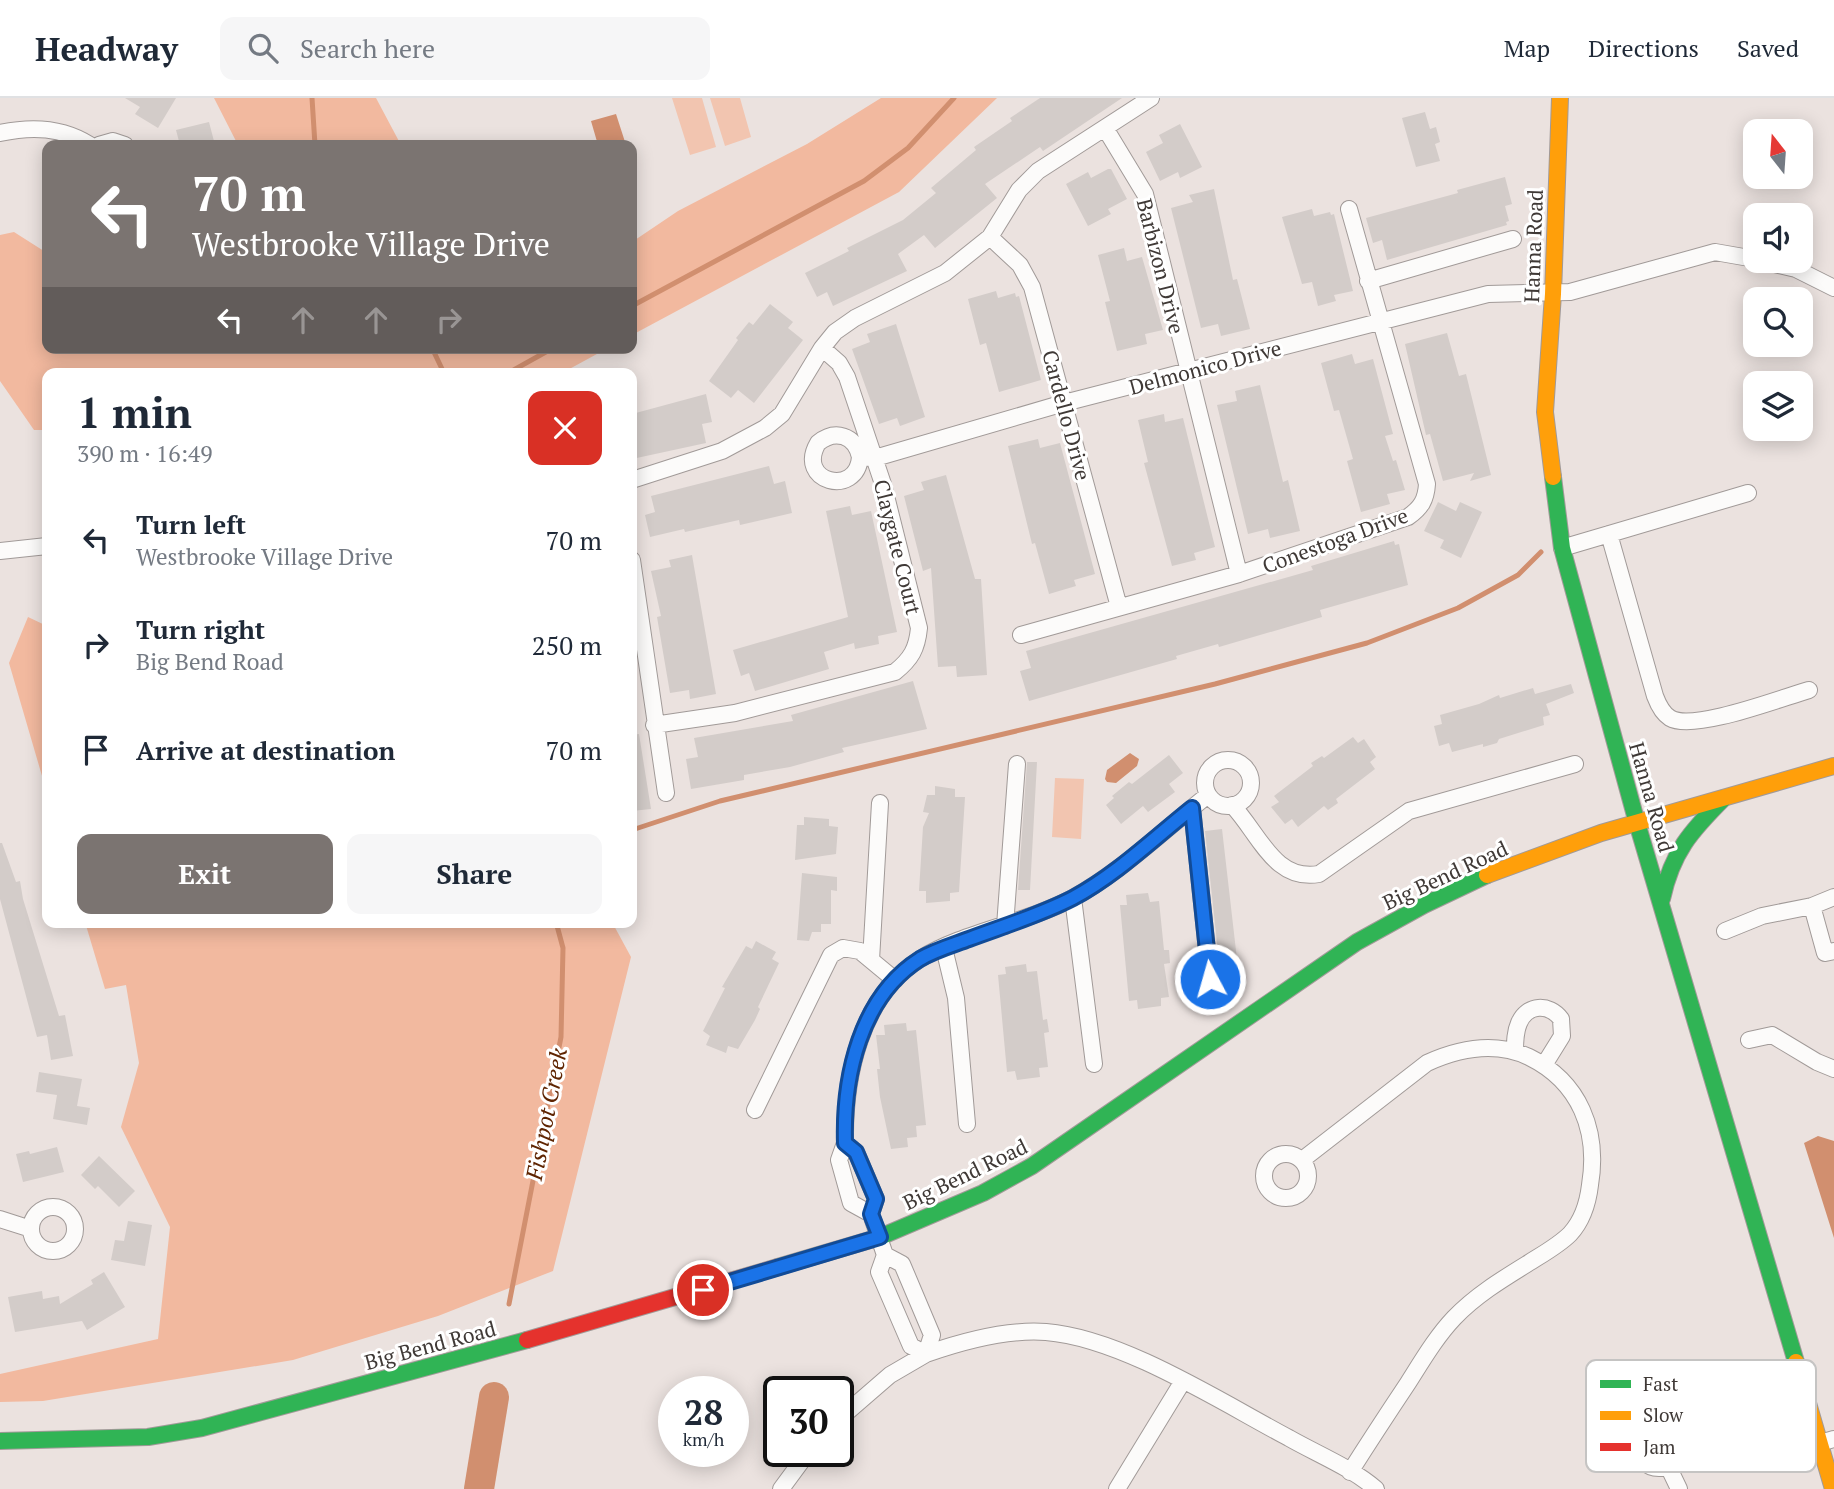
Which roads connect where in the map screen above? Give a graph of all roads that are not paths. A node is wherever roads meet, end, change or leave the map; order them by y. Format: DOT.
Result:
graph roads {
  1 [pos="1151,98"];
  2 [pos="1560,98"];
  3 [pos="1105,128"];
  4 [pos="0,133"];
  5 [pos="79,140"];
  6 [pos="1349,209"];
  7 [pos="990,237"];
  8 [pos="1513,239"];
  9 [pos="1743,257"];
  10 [pos="1804,273"];
  11 [pos="1368,281"];
  12 [pos="1834,288"];
  13 [pos="1553,294"];
  14 [pos="1379,320"];
  15 [pos="822,348"];
  16 [pos="1189,372"];
  17 [pos="1064,403"];
  18 [pos="867,457"];
  19 [pos="637,478"];
  20 [pos="1748,493"];
  21 [pos="1609,534"];
  22 [pos="42,547"];
  23 [pos="1562,548"];
  24 [pos="0,551"];
  25 [pos="1239,574"];
  26 [pos="637,597"];
  27 [pos="1119,607"];
  28 [pos="1021,635"];
  29 [pos="1809,690"];
  30 [pos="654,725"];
  31 [pos="1017,764"];
  32 [pos="1574,764"];
  33 [pos="1834,766"];
  34 [pos="666,793"];
  35 [pos="1208,795"];
  36 [pos="1724,797"];
  37 [pos="880,803"];
  38 [pos="1232,805"];
  39 [pos="1192,808"];
  40 [pos="1637,823"];
  41 [pos="1834,897"];
  42 [pos="1073,898"];
  43 [pos="1661,904"];
  44 [pos="1812,906"];
  45 [pos="1005,926"];
  46 [pos="1725,932"];
  47 [pos="944,948"];
  48 [pos="1834,951"];
  49 [pos="871,960"];
  50 [pos="1210,979"];
  51 [pos="895,980"];
  52 [pos="1749,1041"];
  53 [pos="1515,1051"];
  54 [pos="1094,1064"];
  55 [pos="1544,1065"];
  56 [pos="1834,1069"];
  57 [pos="755,1110"];
  58 [pos="967,1124"];
  59 [pos="845,1143"];
  60 [pos="1302,1160"];
  61 [pos="871,1214"];
  62 [pos="0,1219"];
  63 [pos="31,1229"];
  64 [pos="880,1237"];
  65 [pos="885,1255"];
  66 [pos="926,1354"];
  67 [pos="1802,1360"];
  68 [pos="1182,1381"];
  69 [pos="854,1405"];
  70 [pos="1816,1405"];
  71 [pos="0,1441"];
  72 [pos="1827,1441"];
  73 [pos="798,1467"];
  74 [pos="1350,1472"];
  75 [pos="1671,1472"];
  76 [pos="782,1489"];
  77 [pos="1117,1489"];
  78 [pos="1376,1489"];
  79 [pos="1679,1489"];
  80 [pos="1833,1489"];
  1 -- 3 [label="street"];
  2 -- 13 [label="main road, Hanna Road"];
  3 -- 7 [label="street"];
  3 -- 16 [label="street, Barbizon Drive"];
  4 -- 5 [label="street"];
  6 -- 11 [label="street, Conestoga Drive"];
  7 -- 15 [label="street"];
  7 -- 17 [label="street, Cardello Drive"];
  8 -- 11 [label="street"];
  9 -- 13 [label="street, Delmonico Drive"];
  10 -- 12 [label="street"];
  11 -- 14 [label="street, Conestoga Drive"];
  13 -- 14 [label="street, Delmonico Drive"];
  13 -- 23 [label="main road, Hanna Road"];
  14 -- 16 [label="street, Delmonico Drive"];
  14 -- 25 [label="street, Conestoga Drive"];
  15 -- 18 [label="street, Claygate Court"];
  15 -- 19 [label="street"];
  16 -- 17 [label="street, Delmonico Drive"];
  16 -- 25 [label="street, Barbizon Drive"];
  17 -- 18 [label="street, Delmonico Drive"];
  17 -- 27 [label="street, Cardello Drive"];
  18 -- 30 [label="street, Claygate Court"];
  20 -- 21 [label="street"];
  21 -- 23 [label="street"];
  21 -- 29 [label="street"];
  22 -- 24 [label="street"];
  23 -- 40 [label="main road, Hanna Road"];
  25 -- 27 [label="street, Conestoga Drive"];
  26 -- 30 [label="street"];
  27 -- 28 [label="street, Conestoga Drive"];
  30 -- 34 [label="street"];
  31 -- 45 [label="street"];
  32 -- 38 [label="street"];
  33 -- 36 [label="main road, Big Bend Road"];
  35 -- 38 [label="street"];
  35 -- 38 [label="street"];
  35 -- 39 [label="street"];
  36 -- 40 [label="main road, Big Bend Road"];
  36 -- 43 [label="main road"];
  37 -- 49 [label="street"];
  39 -- 42 [label="street"];
  39 -- 50 [label="street"];
  40 -- 43 [label="main road, Hanna Road"];
  40 -- 64 [label="main road, Big Bend Road"];
  41 -- 44 [label="street"];
  42 -- 45 [label="street"];
  42 -- 54 [label="street"];
  43 -- 67 [label="main road, Hanna Road"];
  44 -- 46 [label="street"];
  44 -- 48 [label="street"];
  45 -- 47 [label="street"];
  47 -- 51 [label="street"];
  47 -- 58 [label="street"];
  49 -- 51 [label="street"];
  49 -- 57 [label="street"];
  51 -- 59 [label="street"];
  52 -- 56 [label="street"];
  53 -- 55 [label="street"];
  53 -- 55 [label="street"];
  53 -- 60 [label="street"];
  55 -- 74 [label="street"];
  59 -- 61 [label="street"];
  59 -- 61 [label="street"];
  61 -- 64 [label="street"];
  62 -- 63 [label="street"];
  64 -- 65 [label="street"];
  64 -- 71 [label="main road, Big Bend Road"];
  65 -- 66 [label="street"];
  65 -- 66 [label="street"];
  66 -- 68 [label="street"];
  66 -- 69 [label="street"];
  68 -- 74 [label="street"];
  68 -- 77 [label="street"];
  70 -- 72 [label="main road, Hanna Road"];
  72 -- 80 [label="main road, Hanna Road"];
  73 -- 76 [label="street"];
  74 -- 78 [label="street"];
  75 -- 79 [label="street"];
}
